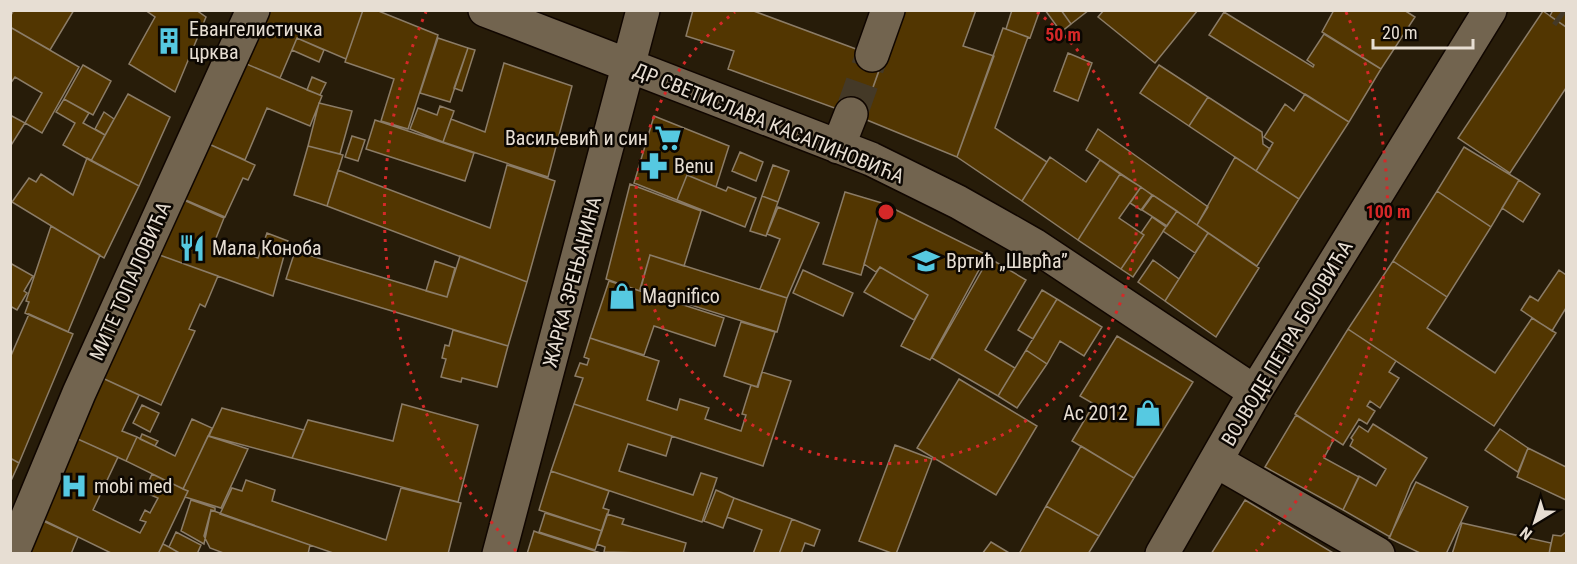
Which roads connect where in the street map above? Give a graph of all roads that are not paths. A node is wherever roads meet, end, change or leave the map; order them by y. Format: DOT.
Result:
graph roads {
  1 [pos="252,10"];
  2 [pos="485,10"];
  3 [pos="643,10"];
  4 [pos="888,10"];
  5 [pos="1490,10"];
  6 [pos="872,55"];
  7 [pos="628,67"];
  8 [pos="851,114"];
  9 [pos="838,147"];
  10 [pos="1255,392"];
  11 [pos="1216,461"];
  12 [pos="12,554"];
  13 [pos="499,554"];
  14 [pos="1162,554"];
  15 [pos="1378,554"];
  1 -- 12 [label="street, МИТЕ ТОПАЛОВИЋА"];
  2 -- 7 [label="street, ДР СВЕТИСЛАВА КАСАПИНОВИЋА"];
  3 -- 7 [label="street, ЖАРКА ЗРЕЊАНИНА"];
  4 -- 6 [label="street"];
  5 -- 10 [label="street, ВОЈВОДЕ ПЕТРА БОЈОВИЋА"];
  7 -- 9 [label="street, ДР СВЕТИСЛАВА КАСАПИНОВИЋА"];
  7 -- 13 [label="street, ЖАРКА ЗРЕЊАНИНА"];
  8 -- 9 [label="street"];
  9 -- 10 [label="street, ДР СВЕТИСЛАВА КАСАПИНОВИЋА"];
  10 -- 11 [label="street, ВОЈВОДЕ ПЕТРА БОЈОВИЋА"];
  11 -- 14 [label="street, ВОЈВОДЕ ПЕТРА БОЈОВИЋА"];
  11 -- 15 [label="street"];
}
